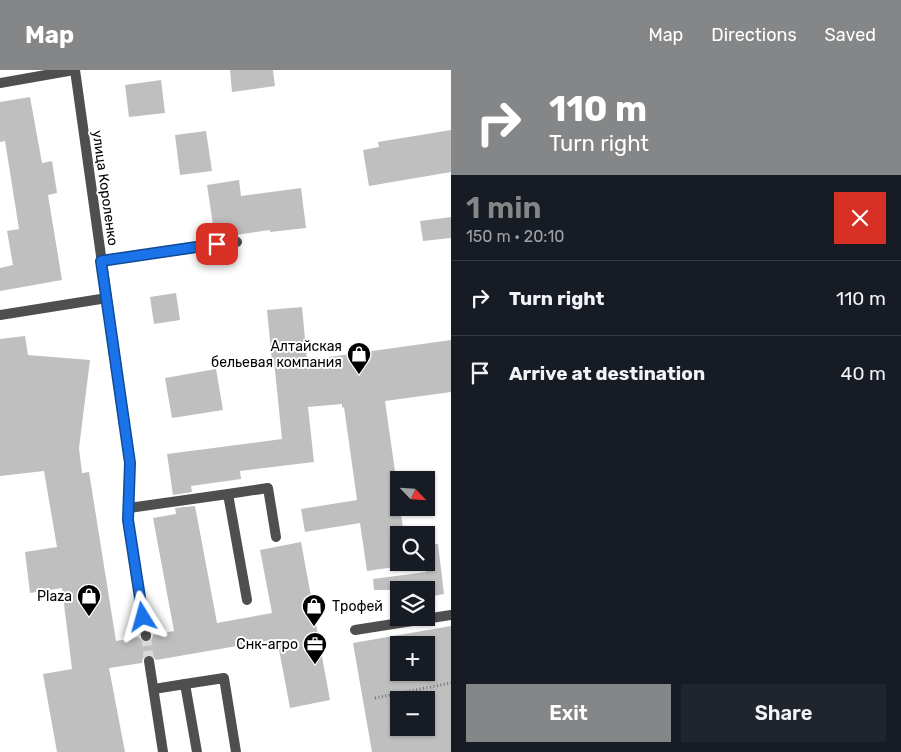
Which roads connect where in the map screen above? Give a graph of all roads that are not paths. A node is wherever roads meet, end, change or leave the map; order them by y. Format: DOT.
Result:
graph roads {
  1 [pos="74,70"];
  2 [pos="0,82"];
  3 [pos="237,242"];
  4 [pos="101,261"];
  5 [pos="106,298"];
  6 [pos="0,315"];
  7 [pos="228,494"];
  8 [pos="129,508"];
  9 [pos="276,537"];
  10 [pos="246,600"];
  11 [pos="451,615"];
  12 [pos="355,630"];
  13 [pos="146,636"];
  14 [pos="149,661"];
  15 [pos="185,684"];
  16 [pos="154,689"];
  17 [pos="163,752"];
  18 [pos="196,752"];
  19 [pos="236,752"];
  1 -- 2 [label="street"];
  1 -- 4 [label="street, улица Короленко"];
  3 -- 4 [label="street"];
  4 -- 5 [label="street, улица Короленко"];
  5 -- 6 [label="street"];
  5 -- 8 [label="street, улица Короленко"];
  7 -- 8 [label="street"];
  7 -- 9 [label="street"];
  7 -- 10 [label="street"];
  8 -- 13 [label="street, улица Короленко"];
  11 -- 12 [label="street"];
  14 -- 16 [label="street"];
  15 -- 16 [label="street"];
  15 -- 18 [label="street"];
  15 -- 19 [label="street"];
  16 -- 17 [label="street"];
}
